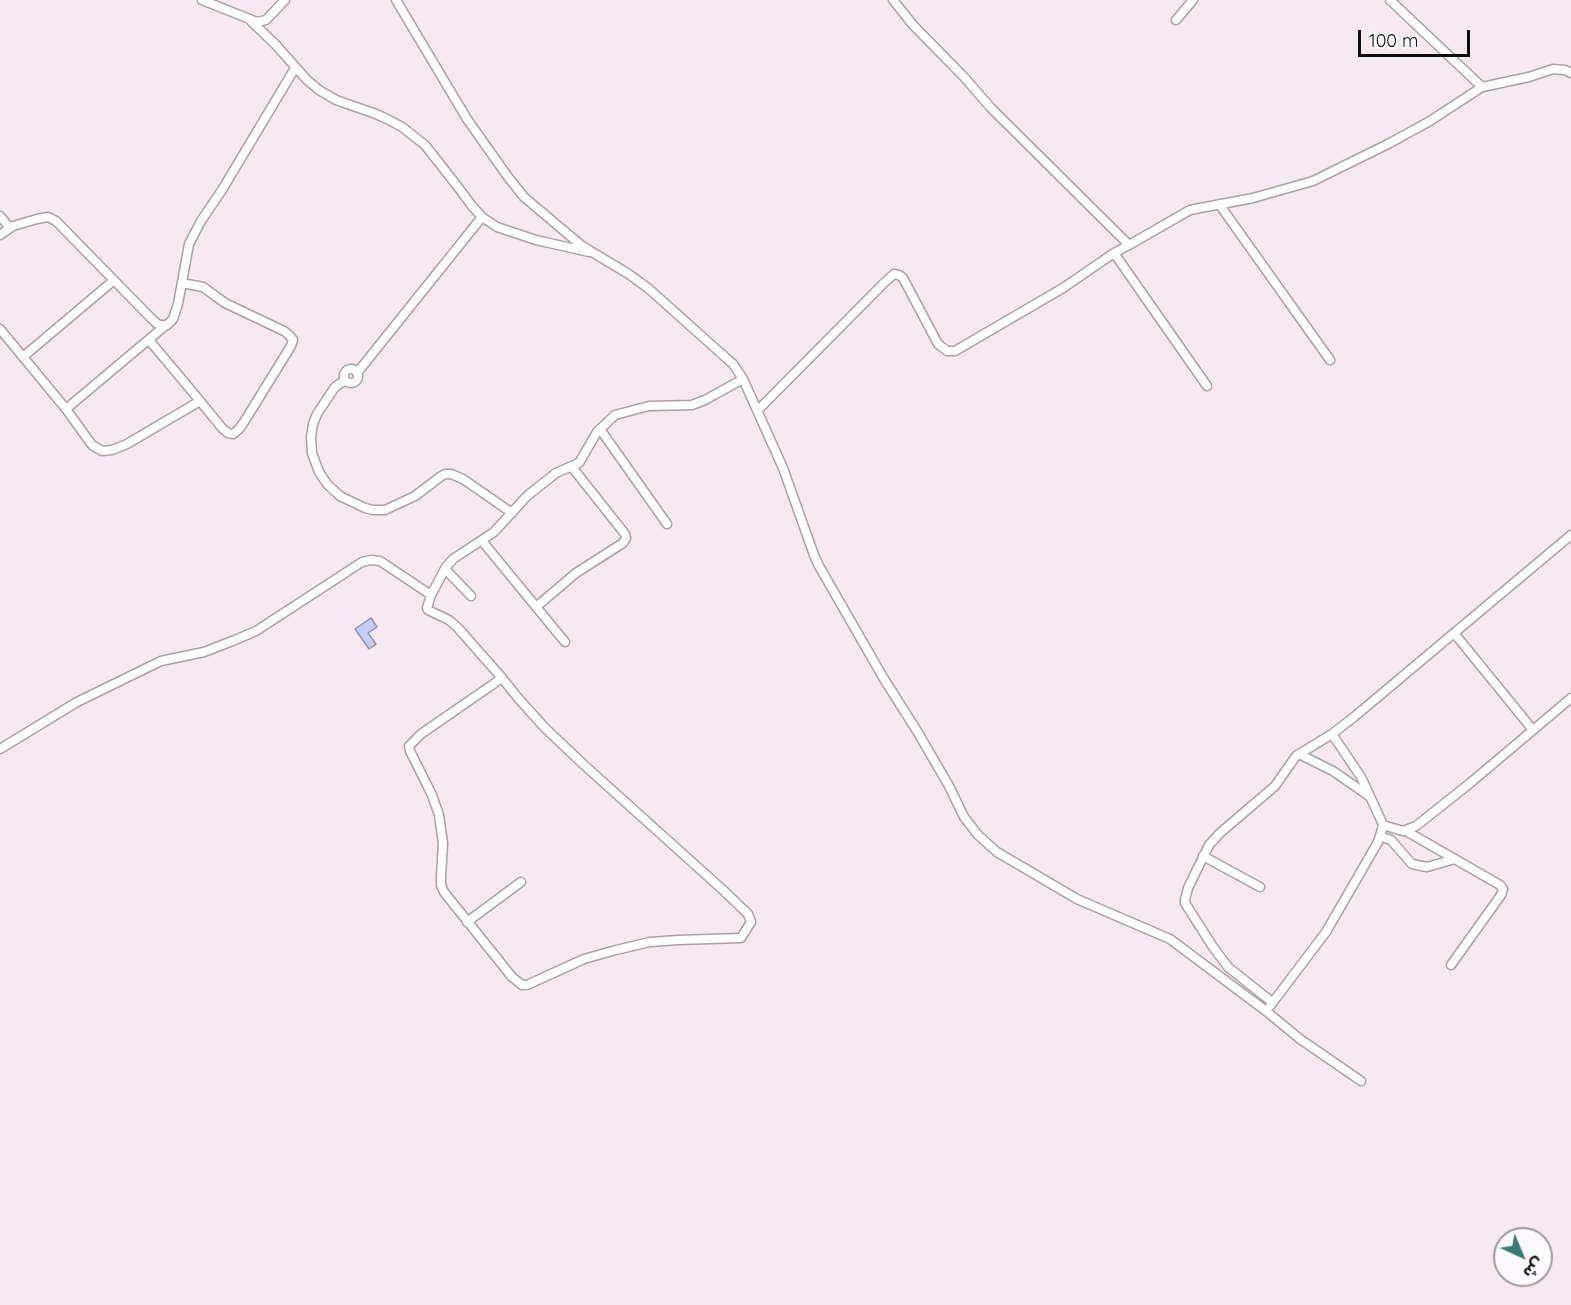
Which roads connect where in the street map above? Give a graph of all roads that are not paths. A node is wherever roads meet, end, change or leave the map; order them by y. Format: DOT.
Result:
graph roads {
  1 [pos="202,0"];
  2 [pos="285,0"];
  3 [pos="396,0"];
  4 [pos="893,0"];
  5 [pos="1193,0"];
  6 [pos="1390,0"];
  7 [pos="1176,20"];
  8 [pos="251,21"];
  9 [pos="295,68"];
  10 [pos="1571,73"];
  11 [pos="1482,87"];
  12 [pos="1219,204"];
  13 [pos="0,216"];
  14 [pos="482,217"];
  15 [pos="10,228"];
  16 [pos="0,235"];
  17 [pos="1129,245"];
  18 [pos="1113,253"];
  19 [pos="596,254"];
  20 [pos="113,281"];
  21 [pos="182,283"];
  22 [pos="166,325"];
  23 [pos="0,329"];
  24 [pos="149,340"];
  25 [pos="24,356"];
  26 [pos="1330,360"];
  27 [pos="743,379"];
  28 [pos="1207,386"];
  29 [pos="200,401"];
  30 [pos="66,409"];
  31 [pos="758,410"];
  32 [pos="600,429"];
  33 [pos="572,467"];
  34 [pos="512,513"];
  35 [pos="667,524"];
  36 [pos="1571,535"];
  37 [pos="482,541"];
  38 [pos="445,569"];
  39 [pos="431,595"];
  40 [pos="471,596"];
  41 [pos="536,607"];
  42 [pos="1454,633"];
  43 [pos="565,642"];
  44 [pos="502,678"];
  45 [pos="1571,698"];
  46 [pos="1533,730"];
  47 [pos="1332,734"];
  48 [pos="0,749"];
  49 [pos="1299,754"];
  50 [pos="1372,798"];
  51 [pos="1383,825"];
  52 [pos="1406,831"];
  53 [pos="1380,836"];
  54 [pos="1203,856"];
  55 [pos="1455,859"];
  56 [pos="520,882"];
  57 [pos="1260,887"];
  58 [pos="467,922"];
  59 [pos="1451,965"];
  60 [pos="1272,1002"];
  61 [pos="1266,1011"];
  62 [pos="1362,1082"];
  1 -- 8 [label="street"];
  2 -- 8 [label="street"];
  3 -- 19 [label="street"];
  4 -- 17 [label="street"];
  5 -- 7 [label="street"];
  6 -- 11 [label="street"];
  8 -- 9 [label="street"];
  9 -- 14 [label="street"];
  9 -- 21 [label="street"];
  10 -- 11 [label="street"];
  11 -- 12 [label="street"];
  12 -- 17 [label="street"];
  12 -- 26 [label="street"];
  13 -- 15 [label="street"];
  14 -- 19 [label="street"];
  14 -- 34 [label="street"];
  15 -- 16 [label="street"];
  15 -- 20 [label="street"];
  17 -- 18 [label="street"];
  18 -- 28 [label="street"];
  18 -- 31 [label="street"];
  19 -- 27 [label="street"];
  20 -- 22 [label="street"];
  20 -- 25 [label="street"];
  21 -- 22 [label="street"];
  21 -- 29 [label="street"];
  22 -- 24 [label="street"];
  23 -- 25 [label="street"];
  24 -- 29 [label="street"];
  24 -- 30 [label="street"];
  25 -- 30 [label="street"];
  27 -- 31 [label="street"];
  27 -- 32 [label="street"];
  29 -- 30 [label="street"];
  31 -- 61 [label="street"];
  32 -- 33 [label="street"];
  32 -- 35 [label="street"];
  33 -- 34 [label="street"];
  33 -- 41 [label="street"];
  34 -- 37 [label="street"];
  36 -- 42 [label="street"];
  37 -- 38 [label="street"];
  37 -- 41 [label="street"];
  38 -- 39 [label="street"];
  38 -- 40 [label="street"];
  39 -- 44 [label="street"];
  39 -- 48 [label="street"];
  41 -- 43 [label="street"];
  42 -- 46 [label="street"];
  42 -- 47 [label="street"];
  44 -- 58 [label="street"];
  44 -- 58 [label="street"];
  45 -- 46 [label="street"];
  46 -- 52 [label="street"];
  47 -- 49 [label="street"];
  47 -- 50 [label="street"];
  49 -- 50 [label="street"];
  49 -- 54 [label="street"];
  50 -- 51 [label="street"];
  51 -- 52 [label="street"];
  51 -- 53 [label="street"];
  52 -- 55 [label="street"];
  53 -- 55 [label="street"];
  53 -- 60 [label="street"];
  54 -- 57 [label="street"];
  54 -- 60 [label="street"];
  55 -- 59 [label="street"];
  56 -- 58 [label="street"];
  60 -- 61 [label="street"];
  61 -- 62 [label="street"];
}
